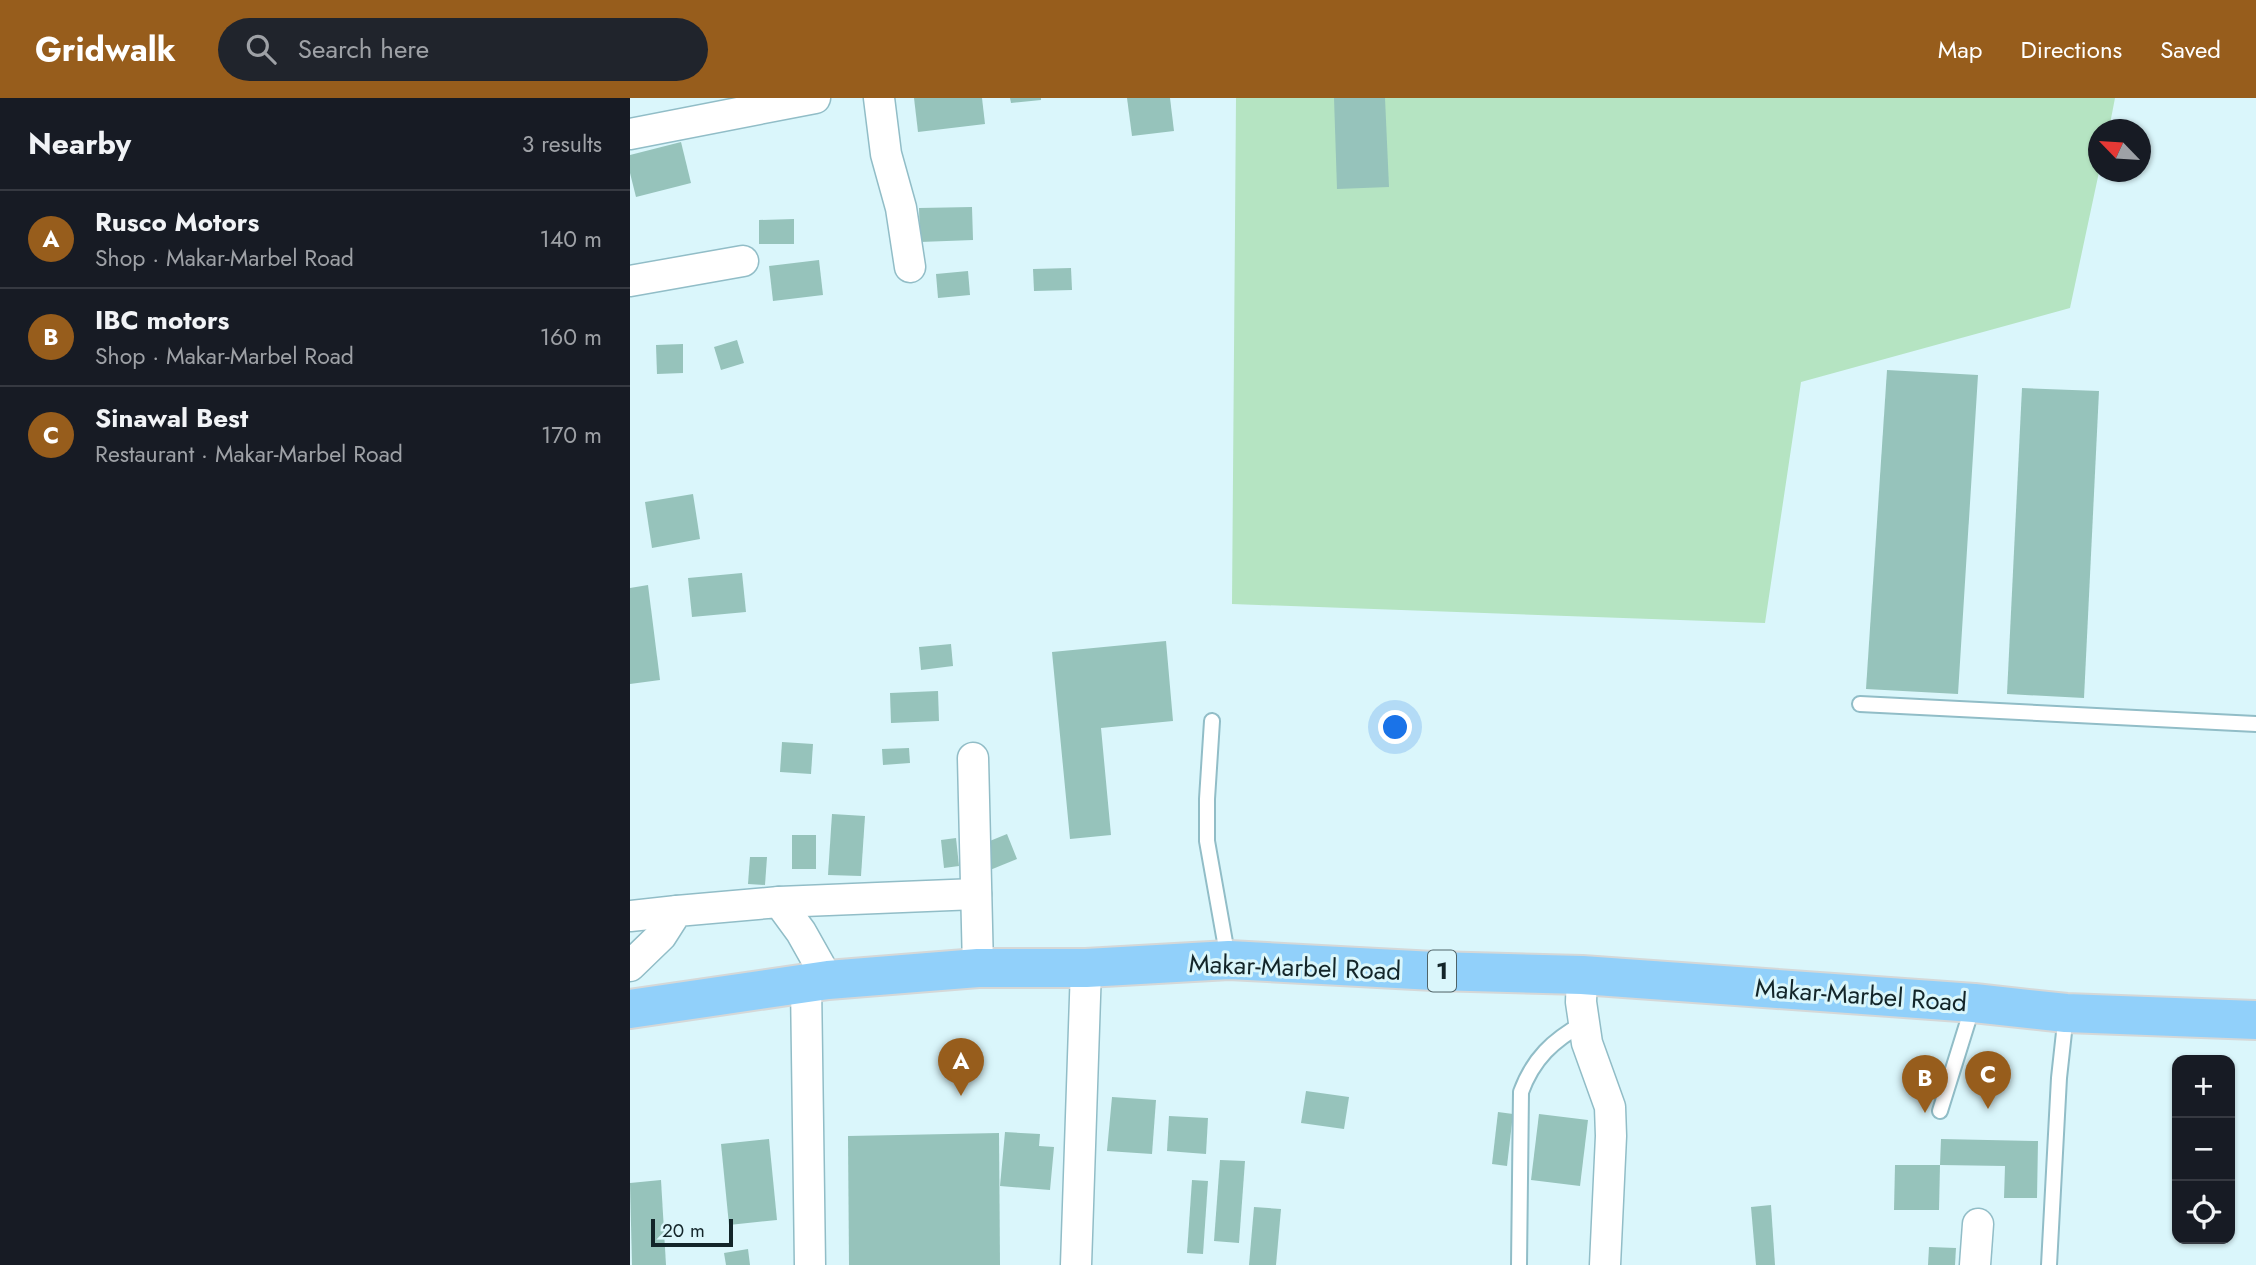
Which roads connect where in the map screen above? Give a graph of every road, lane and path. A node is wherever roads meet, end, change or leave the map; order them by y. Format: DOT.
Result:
graph roads {
  1 [pos="815,98"];
  2 [pos="878,98"];
  3 [pos="630,134"];
  4 [pos="743,261"];
  5 [pos="910,267"];
  6 [pos="630,281"];
  7 [pos="1860,704"];
  8 [pos="1212,721"];
  9 [pos="2256,724"];
  10 [pos="973,758"];
  11 [pos="976,894"];
  12 [pos="779,902"];
  13 [pos="677,911"];
  14 [pos="630,916"];
  15 [pos="1229,960"];
  16 [pos="630,966"];
  17 [pos="978,968"];
  18 [pos="1086,968"];
  19 [pos="1582,975"];
  20 [pos="817,982"];
  21 [pos="1974,1003"];
  22 [pos="630,1009"];
  23 [pos="2066,1013"];
  24 [pos="2256,1020"];
  25 [pos="1584,1023"];
  26 [pos="1940,1111"];
  27 [pos="1978,1224"];
  28 [pos="810,1265"];
  29 [pos="1076,1265"];
  30 [pos="1519,1265"];
  31 [pos="1605,1265"];
  32 [pos="1975,1265"];
  33 [pos="2049,1265"];
  1 -- 3 [label="street"];
  2 -- 5 [label="street"];
  4 -- 6 [label="street"];
  7 -- 9 [label="lane"];
  8 -- 15 [label="lane"];
  10 -- 11 [label="street"];
  11 -- 12 [label="street"];
  11 -- 17 [label="street"];
  12 -- 13 [label="street"];
  12 -- 20 [label="street"];
  13 -- 14 [label="street"];
  13 -- 16 [label="street"];
  15 -- 18 [label="main road, Makar-Marbel Road / 1"];
  15 -- 19 [label="main road, Makar-Marbel Road / 1"];
  17 -- 18 [label="main road, Makar-Marbel Road / 1"];
  17 -- 20 [label="main road, Makar-Marbel Road / 1"];
  18 -- 29 [label="street"];
  19 -- 21 [label="main road, Makar-Marbel Road / 1"];
  19 -- 25 [label="street"];
  20 -- 22 [label="main road, Makar-Marbel Road / 1"];
  20 -- 28 [label="street"];
  21 -- 23 [label="main road, Makar-Marbel Road / 1"];
  21 -- 26 [label="lane"];
  23 -- 24 [label="main road, Makar-Marbel Road / 1"];
  23 -- 33 [label="lane"];
  25 -- 30 [label="lane"];
  25 -- 31 [label="street"];
  27 -- 32 [label="street"];
}
